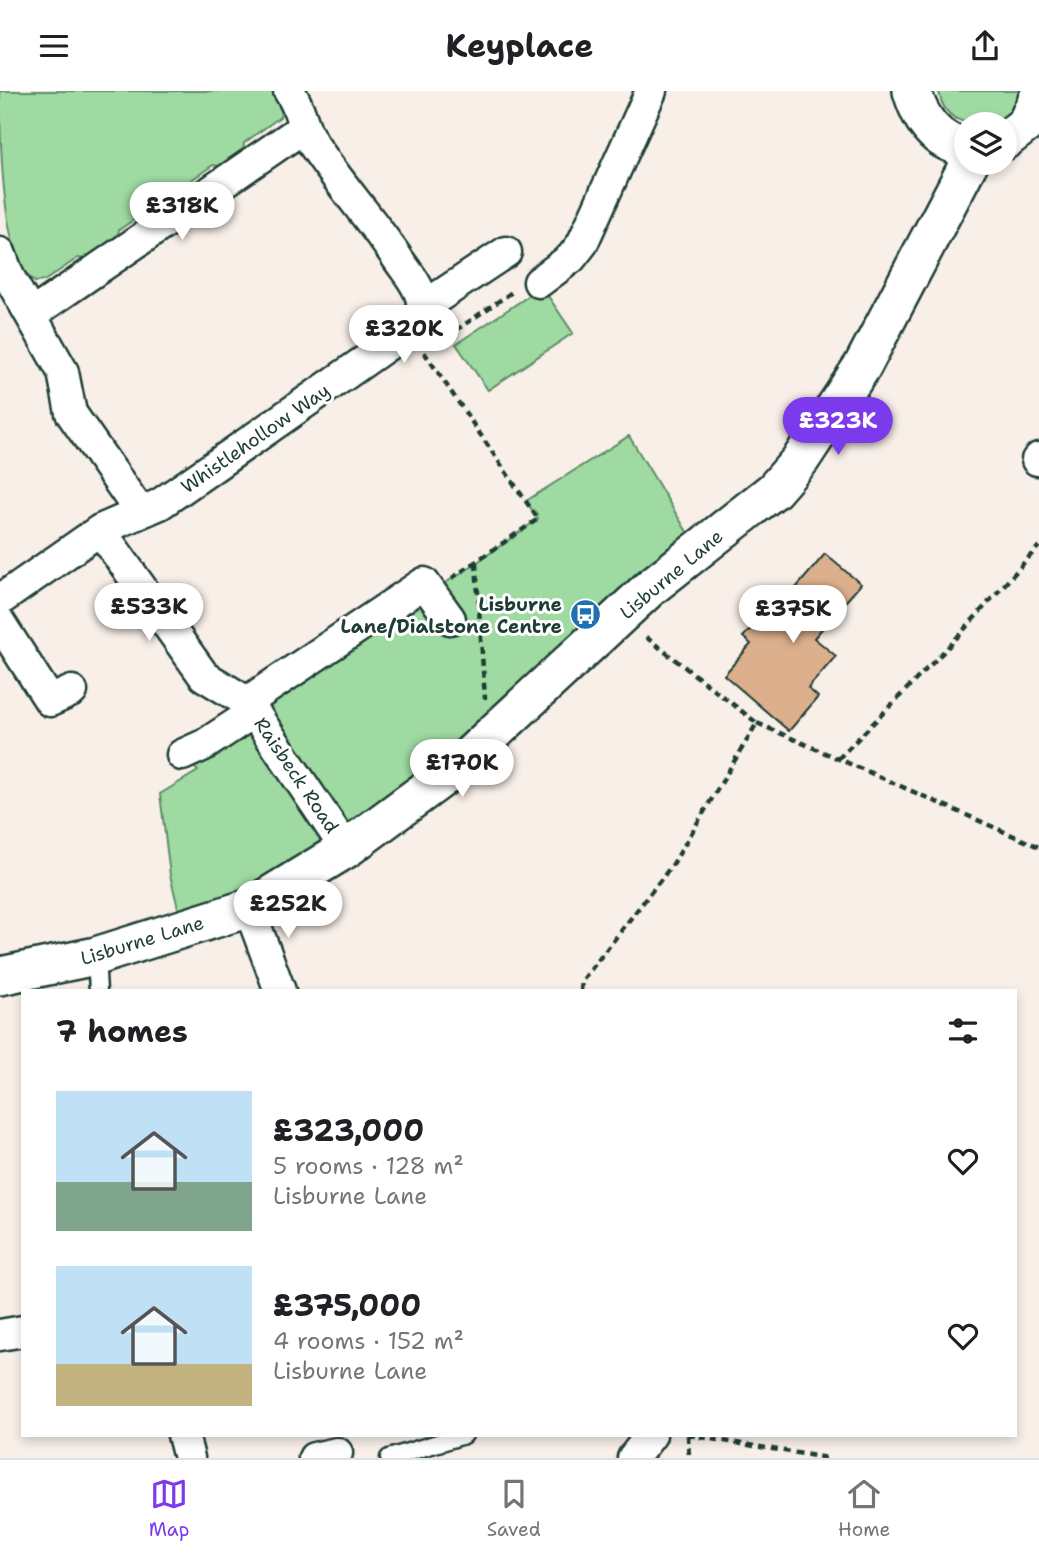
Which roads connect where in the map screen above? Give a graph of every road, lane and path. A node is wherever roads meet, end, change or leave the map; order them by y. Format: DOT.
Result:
graph roads {
  1 [pos="289,91"];
  2 [pos="651,91"];
  3 [pos="912,91"];
  4 [pos="1039,96"];
  5 [pos="303,128"];
  6 [pos="931,129"];
  7 [pos="1019,138"];
  8 [pos="954,143"];
  9 [pos="962,175"];
  10 [pos="943,209"];
  11 [pos="506,252"];
  12 [pos="0,253"];
  13 [pos="539,282"];
  14 [pos="32,314"];
  15 [pos="418,330"];
  16 [pos="140,512"];
  17 [pos="100,530"];
  18 [pos="1039,547"];
  19 [pos="476,563"];
  20 [pos="431,592"];
  21 [pos="0,600"];
  22 [pos="619,616"];
  23 [pos="450,619"];
  24 [pos="0,623"];
  25 [pos="72,691"];
  26 [pos="251,707"];
  27 [pos="757,723"];
  28 [pos="500,726"];
  29 [pos="182,755"];
  30 [pos="838,759"];
  31 [pos="1039,847"];
  32 [pos="346,849"];
  33 [pos="249,908"];
  34 [pos="97,973"];
  35 [pos="0,976"];
  36 [pos="279,989"];
  37 [pos="581,989"];
  38 [pos="21,1331"];
  39 [pos="0,1335"];
  40 [pos="184,1437"];
  41 [pos="457,1437"];
  42 [pos="650,1437"];
  43 [pos="688,1437"];
  44 [pos="700,1437"];
  45 [pos="189,1458"];
  46 [pos="389,1458"];
  47 [pos="634,1458"];
  48 [pos="689,1458"];
  49 [pos="827,1458"];
  1 -- 5 [label="street"];
  2 -- 13 [label="street"];
  3 -- 6 [label="street"];
  4 -- 7 [label="street"];
  5 -- 14 [label="street"];
  5 -- 15 [label="street"];
  6 -- 8 [label="street"];
  6 -- 10 [label="street"];
  9 -- 10 [label="street, Lisburne Lane"];
  10 -- 22 [label="street, Lisburne Lane"];
  11 -- 15 [label="street, Whistlehollow Way"];
  12 -- 14 [label="street"];
  13 -- 15 [label="path"];
  14 -- 16 [label="street"];
  15 -- 16 [label="street, Whistlehollow Way"];
  15 -- 19 [label="path"];
  16 -- 17 [label="street, Whistlehollow Way"];
  17 -- 21 [label="street, Whistlehollow Way"];
  17 -- 26 [label="street, Raisbeck Road"];
  18 -- 30 [label="path"];
  19 -- 20 [label="path"];
  19 -- 28 [label="path"];
  20 -- 23 [label="street"];
  20 -- 26 [label="street, Raisbeck Road"];
  22 -- 27 [label="path"];
  22 -- 28 [label="street, Lisburne Lane"];
  24 -- 25 [label="street"];
  26 -- 29 [label="street"];
  26 -- 32 [label="street, Raisbeck Road"];
  27 -- 30 [label="path"];
  27 -- 37 [label="path"];
  28 -- 32 [label="street, Lisburne Lane"];
  30 -- 31 [label="path"];
  32 -- 33 [label="street, Lisburne Lane"];
  33 -- 34 [label="street, Lisburne Lane"];
  33 -- 36 [label="street"];
  34 -- 35 [label="street, Lisburne Lane"];
  38 -- 39 [label="street"];
  40 -- 45 [label="street"];
  41 -- 46 [label="lane"];
  42 -- 47 [label="street"];
  43 -- 48 [label="path"];
  44 -- 49 [label="path"];
}
